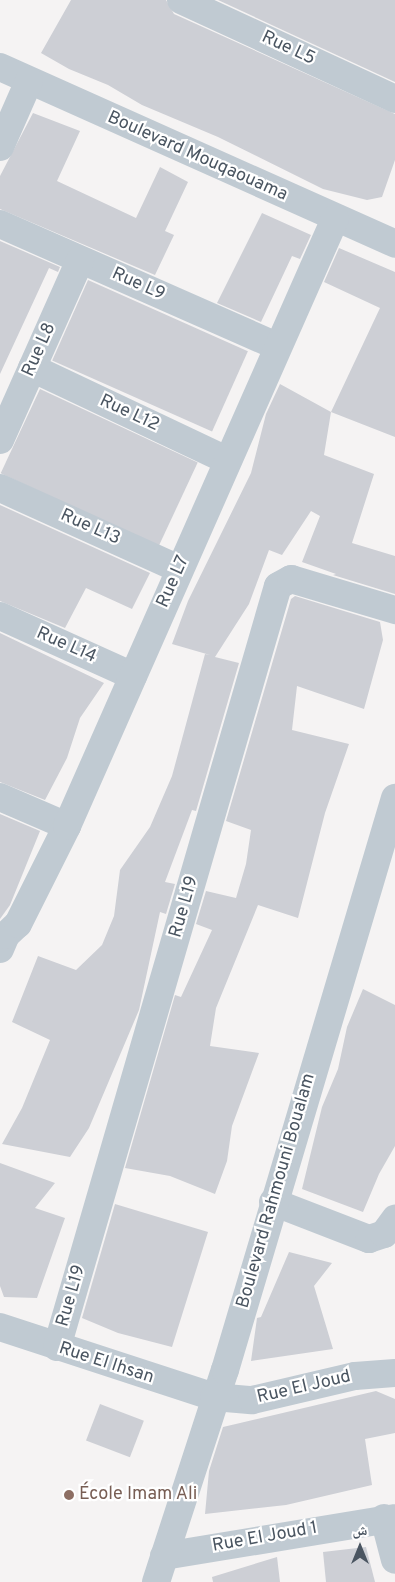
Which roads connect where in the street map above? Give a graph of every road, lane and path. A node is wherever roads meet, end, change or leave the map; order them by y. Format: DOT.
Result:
graph roads {
  1 [pos="181,0"];
  2 [pos="0,67"];
  3 [pos="29,81"];
  4 [pos="395,99"];
  5 [pos="0,147"];
  6 [pos="335,218"];
  7 [pos="0,224"];
  8 [pos="394,239"];
  9 [pos="80,260"];
  10 [pos="277,346"];
  11 [pos="32,368"];
  12 [pos="0,440"];
  13 [pos="227,460"];
  14 [pos="0,488"];
  15 [pos="180,569"];
  16 [pos="395,610"];
  17 [pos="0,616"];
  18 [pos="133,676"];
  19 [pos="0,797"];
  20 [pos="395,798"];
  21 [pos="67,826"];
  22 [pos="2,940"];
  23 [pos="273,1202"];
  24 [pos="395,1219"];
  25 [pos="0,1328"];
  26 [pos="57,1348"];
  27 [pos="395,1374"];
  28 [pos="214,1397"];
  29 [pos="389,1518"];
  30 [pos="164,1556"];
  31 [pos="395,1560"];
  32 [pos="156,1582"];
  1 -- 4 [label="street, Rue L5"];
  2 -- 3 [label="street, Boulevard Mouqaouama"];
  3 -- 5 [label="street"];
  3 -- 6 [label="street, Boulevard Mouqaouama"];
  6 -- 8 [label="street, Boulevard Mouqaouama"];
  6 -- 10 [label="street, Rue L7"];
  7 -- 9 [label="street, Rue L9"];
  9 -- 10 [label="street, Rue L9"];
  9 -- 11 [label="street, Rue L8"];
  10 -- 13 [label="street, Rue L7"];
  11 -- 12 [label="street, Rue L8"];
  11 -- 13 [label="street, Rue L12"];
  13 -- 15 [label="street, Rue L7"];
  14 -- 15 [label="street, Rue L13"];
  15 -- 18 [label="street, Rue L7"];
  16 -- 26 [label="street, Rue L19"];
  17 -- 18 [label="street, Rue L14"];
  18 -- 21 [label="street, Rue L7"];
  19 -- 21 [label="street"];
  20 -- 23 [label="street, Boulevard Rahmouni Boualam"];
  21 -- 22 [label="street, Rue L7"];
  23 -- 24 [label="street"];
  23 -- 28 [label="street, Boulevard Rahmouni Boualam"];
  25 -- 26 [label="street, Rue El Ihsan"];
  26 -- 28 [label="street, Rue El Ihsan"];
  27 -- 28 [label="street, Rue El Joud"];
  28 -- 30 [label="street, Boulevard Rahmouni Boualam"];
  29 -- 30 [label="street, Rue El Joud 1"];
  29 -- 31 [label="street"];
  30 -- 32 [label="street, Boulevard Rahmouni Boualam"];
}
